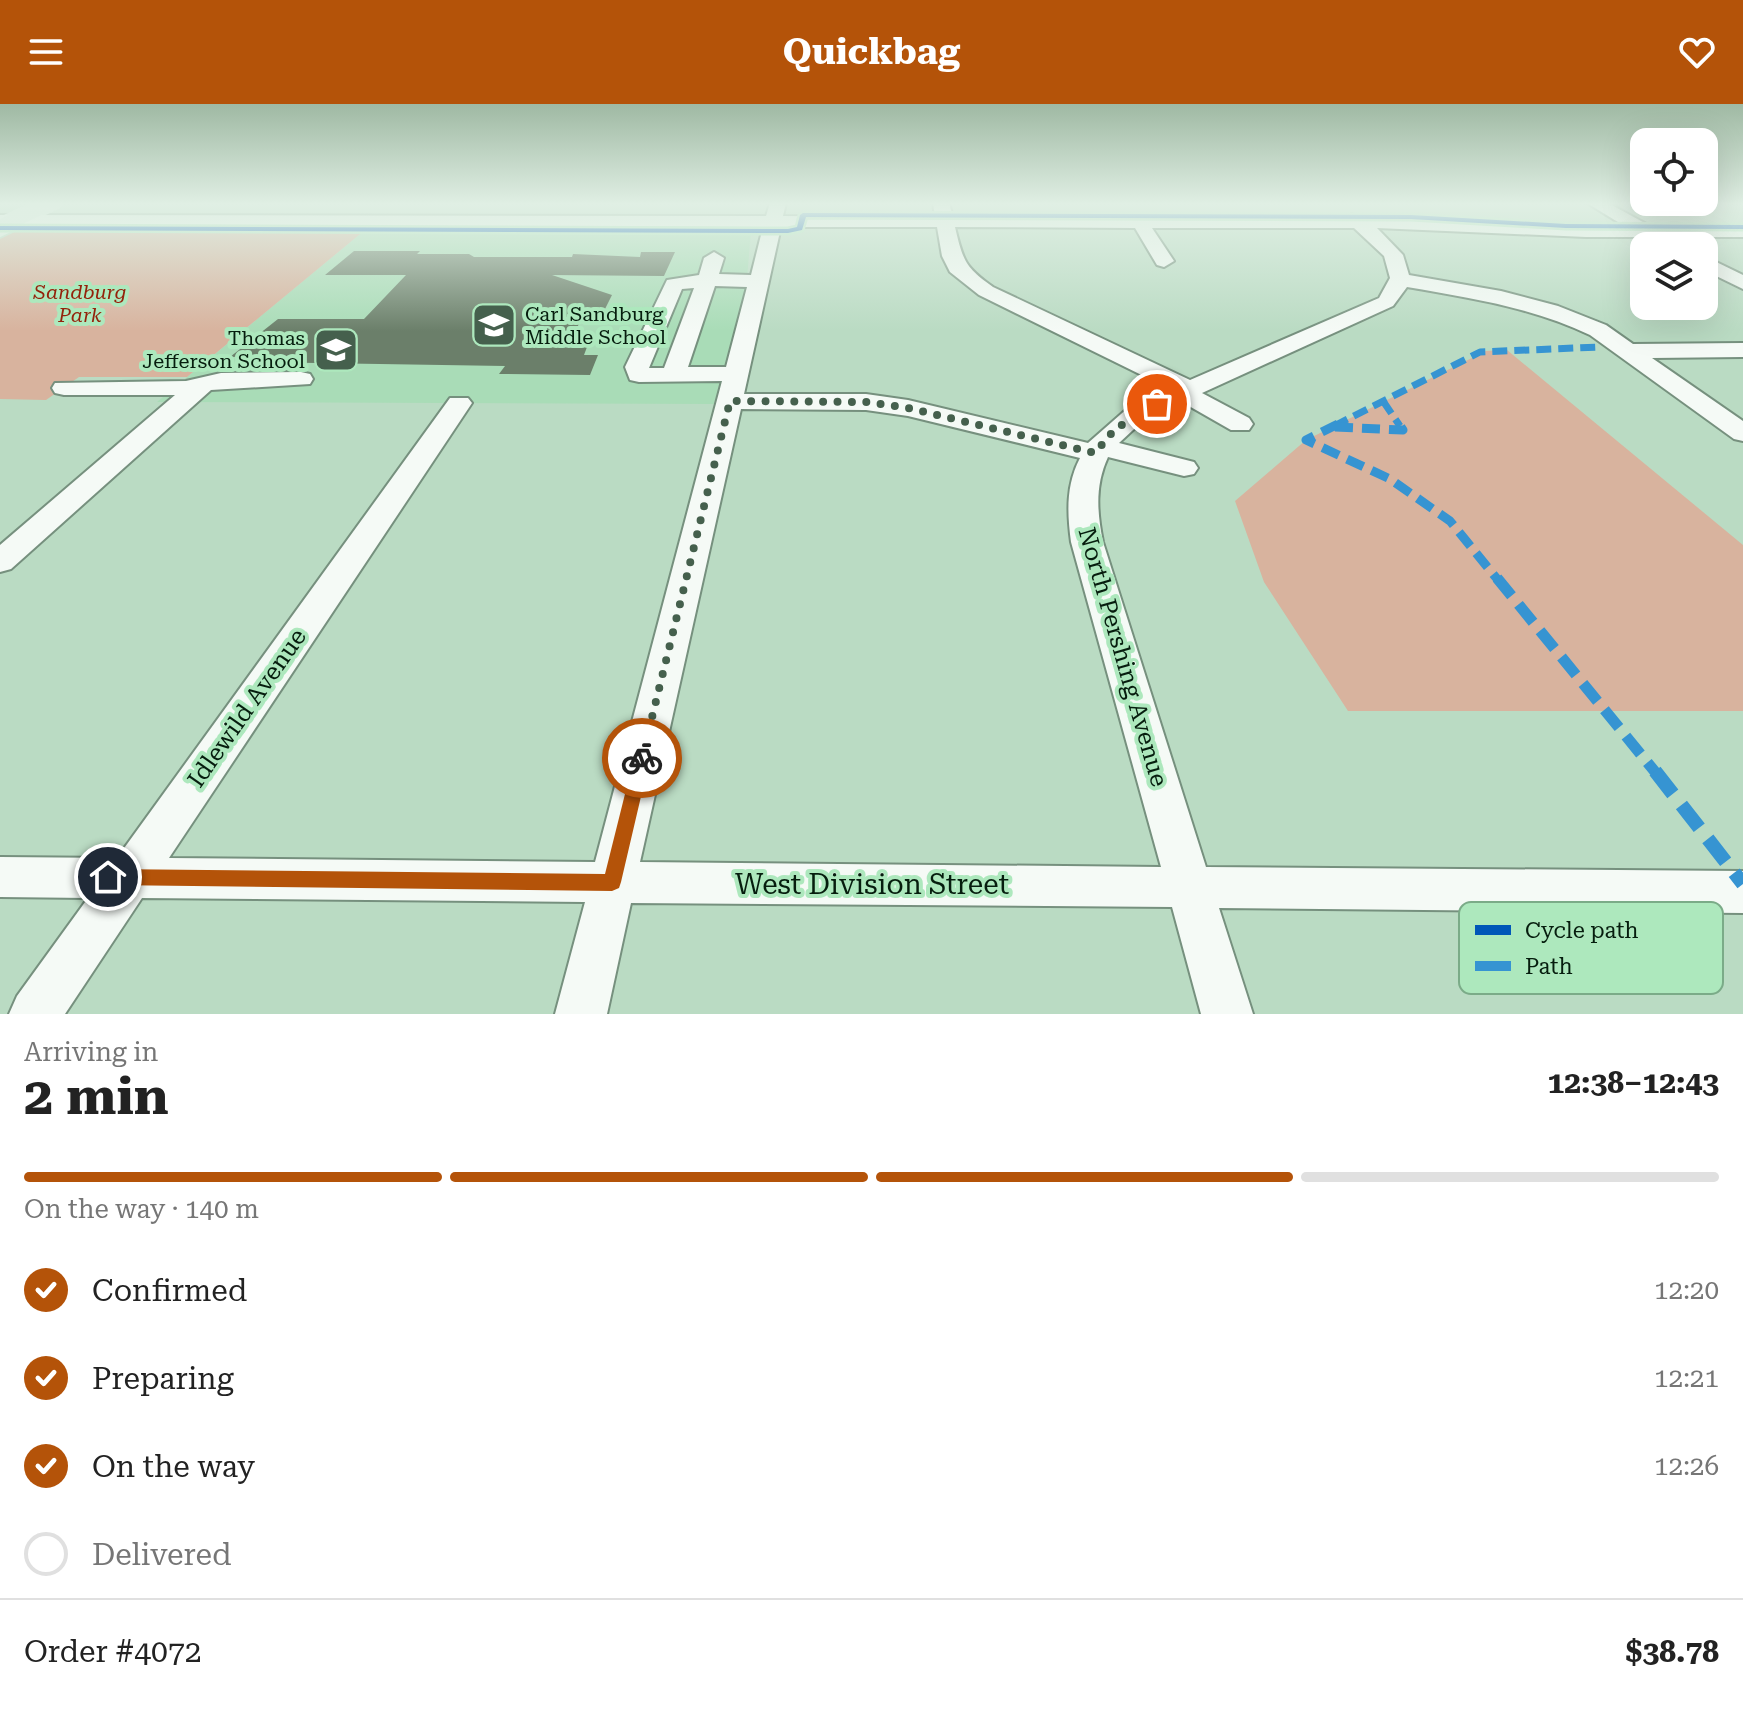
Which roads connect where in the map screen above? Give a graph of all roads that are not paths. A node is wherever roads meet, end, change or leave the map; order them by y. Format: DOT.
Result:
graph roads {
  1 [pos="767,245"];
  2 [pos="950,245"];
  3 [pos="1154,245"];
  4 [pos="1383,245"];
  5 [pos="714,258"];
  6 [pos="1164,261"];
  7 [pos="1718,270"];
  8 [pos="707,280"];
  9 [pos="1401,280"];
  10 [pos="759,281"];
  11 [pos="1743,283"];
  12 [pos="1743,350"];
  13 [pos="1627,351"];
  14 [pos="682,375"];
  15 [pos="301,379"];
  16 [pos="733,387"];
  17 [pos="64,388"];
  18 [pos="1186,390"];
  19 [pos="193,393"];
  20 [pos="459,403"];
  21 [pos="1240,424"];
  22 [pos="1743,433"];
  23 [pos="1098,450"];
  24 [pos="1184,468"];
  25 [pos="0,562"];
  26 [pos="0,877"];
  27 [pos="130,877"];
  28 [pos="612,882"];
  29 [pos="1189,887"];
  30 [pos="1743,892"];
  31 [pos="35,1014"];
  32 [pos="581,1014"];
  33 [pos="1227,1014"];
  1 -- 10 [label="street"];
  2 -- 18 [label="street"];
  3 -- 6 [label="street"];
  4 -- 9 [label="street"];
  5 -- 8 [label="street"];
  7 -- 11 [label="street"];
  8 -- 10 [label="street"];
  8 -- 14 [label="street"];
  8 -- 14 [label="street"];
  9 -- 13 [label="street"];
  9 -- 18 [label="street, North Pershing Avenue"];
  10 -- 16 [label="street"];
  12 -- 13 [label="street"];
  13 -- 22 [label="street"];
  14 -- 16 [label="street"];
  15 -- 19 [label="street"];
  16 -- 23 [label="street"];
  16 -- 28 [label="street"];
  17 -- 19 [label="street"];
  18 -- 21 [label="street"];
  18 -- 23 [label="street, North Pershing Avenue"];
  19 -- 25 [label="street"];
  20 -- 27 [label="street, Idlewild Avenue"];
  23 -- 24 [label="street"];
  23 -- 29 [label="street, North Pershing Avenue"];
  26 -- 27 [label="street, West Division Street"];
  27 -- 28 [label="street, West Division Street"];
  27 -- 31 [label="street, Idlewild Avenue"];
  28 -- 29 [label="street, West Division Street"];
  28 -- 32 [label="street"];
  29 -- 30 [label="street, West Division Street"];
  29 -- 33 [label="street, North Pershing Avenue"];
}
